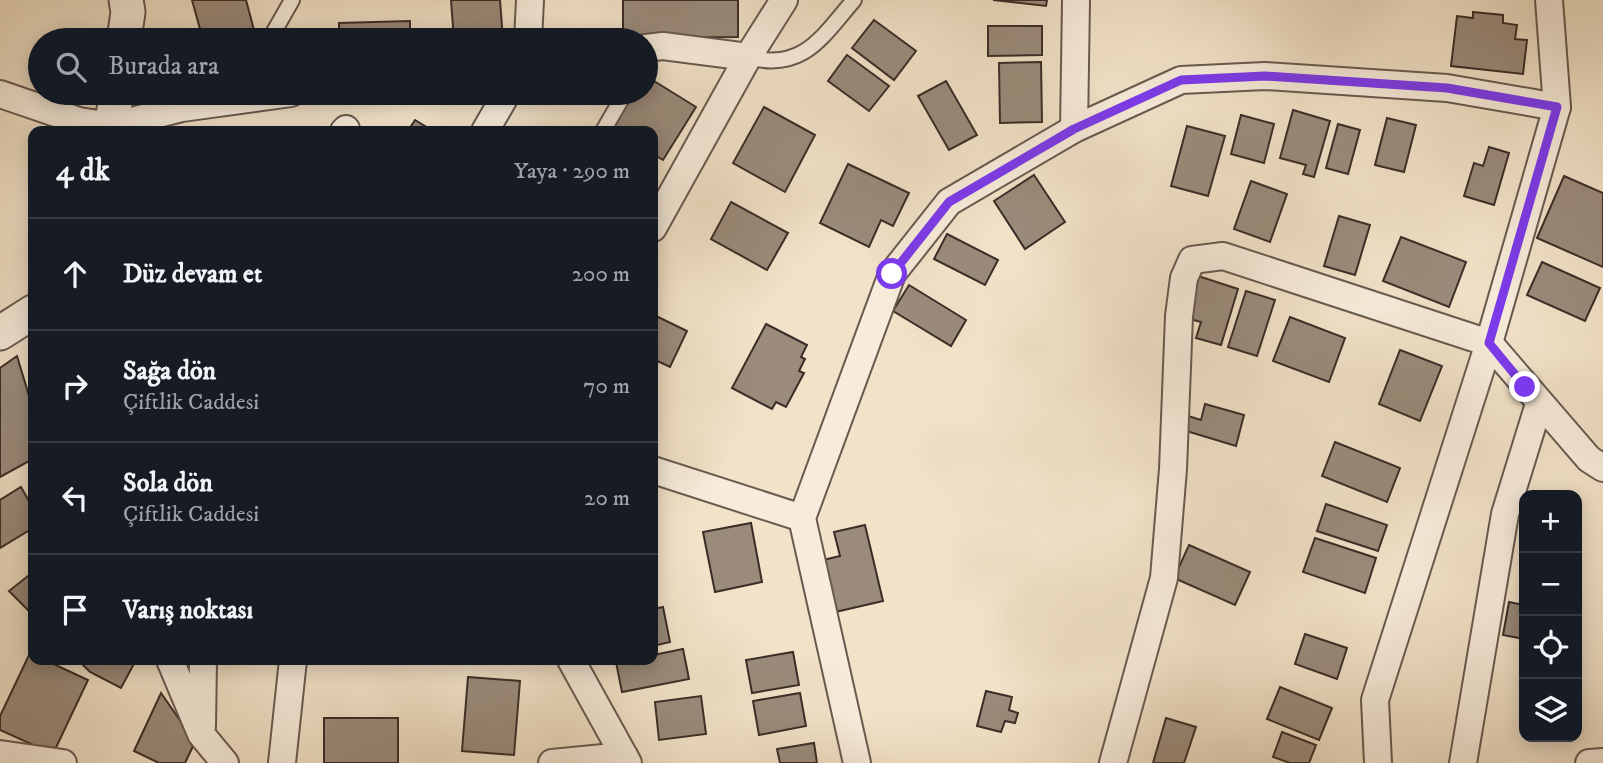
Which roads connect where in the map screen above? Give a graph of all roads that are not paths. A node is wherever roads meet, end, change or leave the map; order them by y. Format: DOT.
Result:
graph roads {
  1 [pos="126,0"];
  2 [pos="292,0"];
  3 [pos="530,0"];
  4 [pos="784,0"];
  5 [pos="854,0"];
  6 [pos="1076,0"];
  7 [pos="1549,0"];
  8 [pos="126,28"];
  9 [pos="276,28"];
  10 [pos="529,28"];
  11 [pos="658,47"];
  12 [pos="748,57"];
  13 [pos="0,94"];
  14 [pos="28,104"];
  15 [pos="32,105"];
  16 [pos="115,105"];
  17 [pos="203,105"];
  18 [pos="500,105"];
  19 [pos="618,105"];
  20 [pos="1557,107"];
  21 [pos="99,126"];
  22 [pos="112,126"];
  23 [pos="121,126"];
  24 [pos="488,126"];
  25 [pos="606,126"];
  26 [pos="1074,129"];
  27 [pos="658,219"];
  28 [pos="28,315"];
  29 [pos="0,333"];
  30 [pos="1489,343"];
  31 [pos="1539,404"];
  32 [pos="1603,468"];
  33 [pos="658,472"];
  34 [pos="803,519"];
  35 [pos="172,665"];
  36 [pos="203,665"];
  37 [pos="292,665"];
  38 [pos="574,665"];
  39 [pos="201,734"];
  40 [pos="0,754"];
  41 [pos="626,759"];
  42 [pos="1603,762"];
  43 [pos="63,763"];
  44 [pos="225,763"];
  45 [pos="282,763"];
  46 [pos="552,763"];
  47 [pos="858,763"];
  48 [pos="1113,763"];
  49 [pos="1378,763"];
  50 [pos="1463,763"];
  51 [pos="1589,763"];
  1 -- 8 [label="street"];
  2 -- 9 [label="lane"];
  3 -- 10 [label="street"];
  4 -- 12 [label="street"];
  5 -- 12 [label="lane"];
  6 -- 26 [label="street"];
  7 -- 20 [label="street"];
  11 -- 12 [label="street"];
  12 -- 27 [label="street"];
  13 -- 14 [label="street"];
  15 -- 21 [label="street"];
  16 -- 22 [label="street"];
  17 -- 23 [label="street"];
  18 -- 24 [label="street"];
  19 -- 25 [label="lane"];
  20 -- 26 [label="street"];
  20 -- 30 [label="street"];
  26 -- 34 [label="street"];
  28 -- 29 [label="street"];
  30 -- 31 [label="street"];
  30 -- 48 [label="street"];
  30 -- 49 [label="street"];
  31 -- 32 [label="street"];
  31 -- 50 [label="street"];
  33 -- 34 [label="street"];
  34 -- 47 [label="street"];
  35 -- 39 [label="street"];
  36 -- 39 [label="street"];
  37 -- 45 [label="street"];
  38 -- 41 [label="street"];
  39 -- 44 [label="street"];
  40 -- 43 [label="street"];
  41 -- 46 [label="street"];
  42 -- 51 [label="street"];
}
